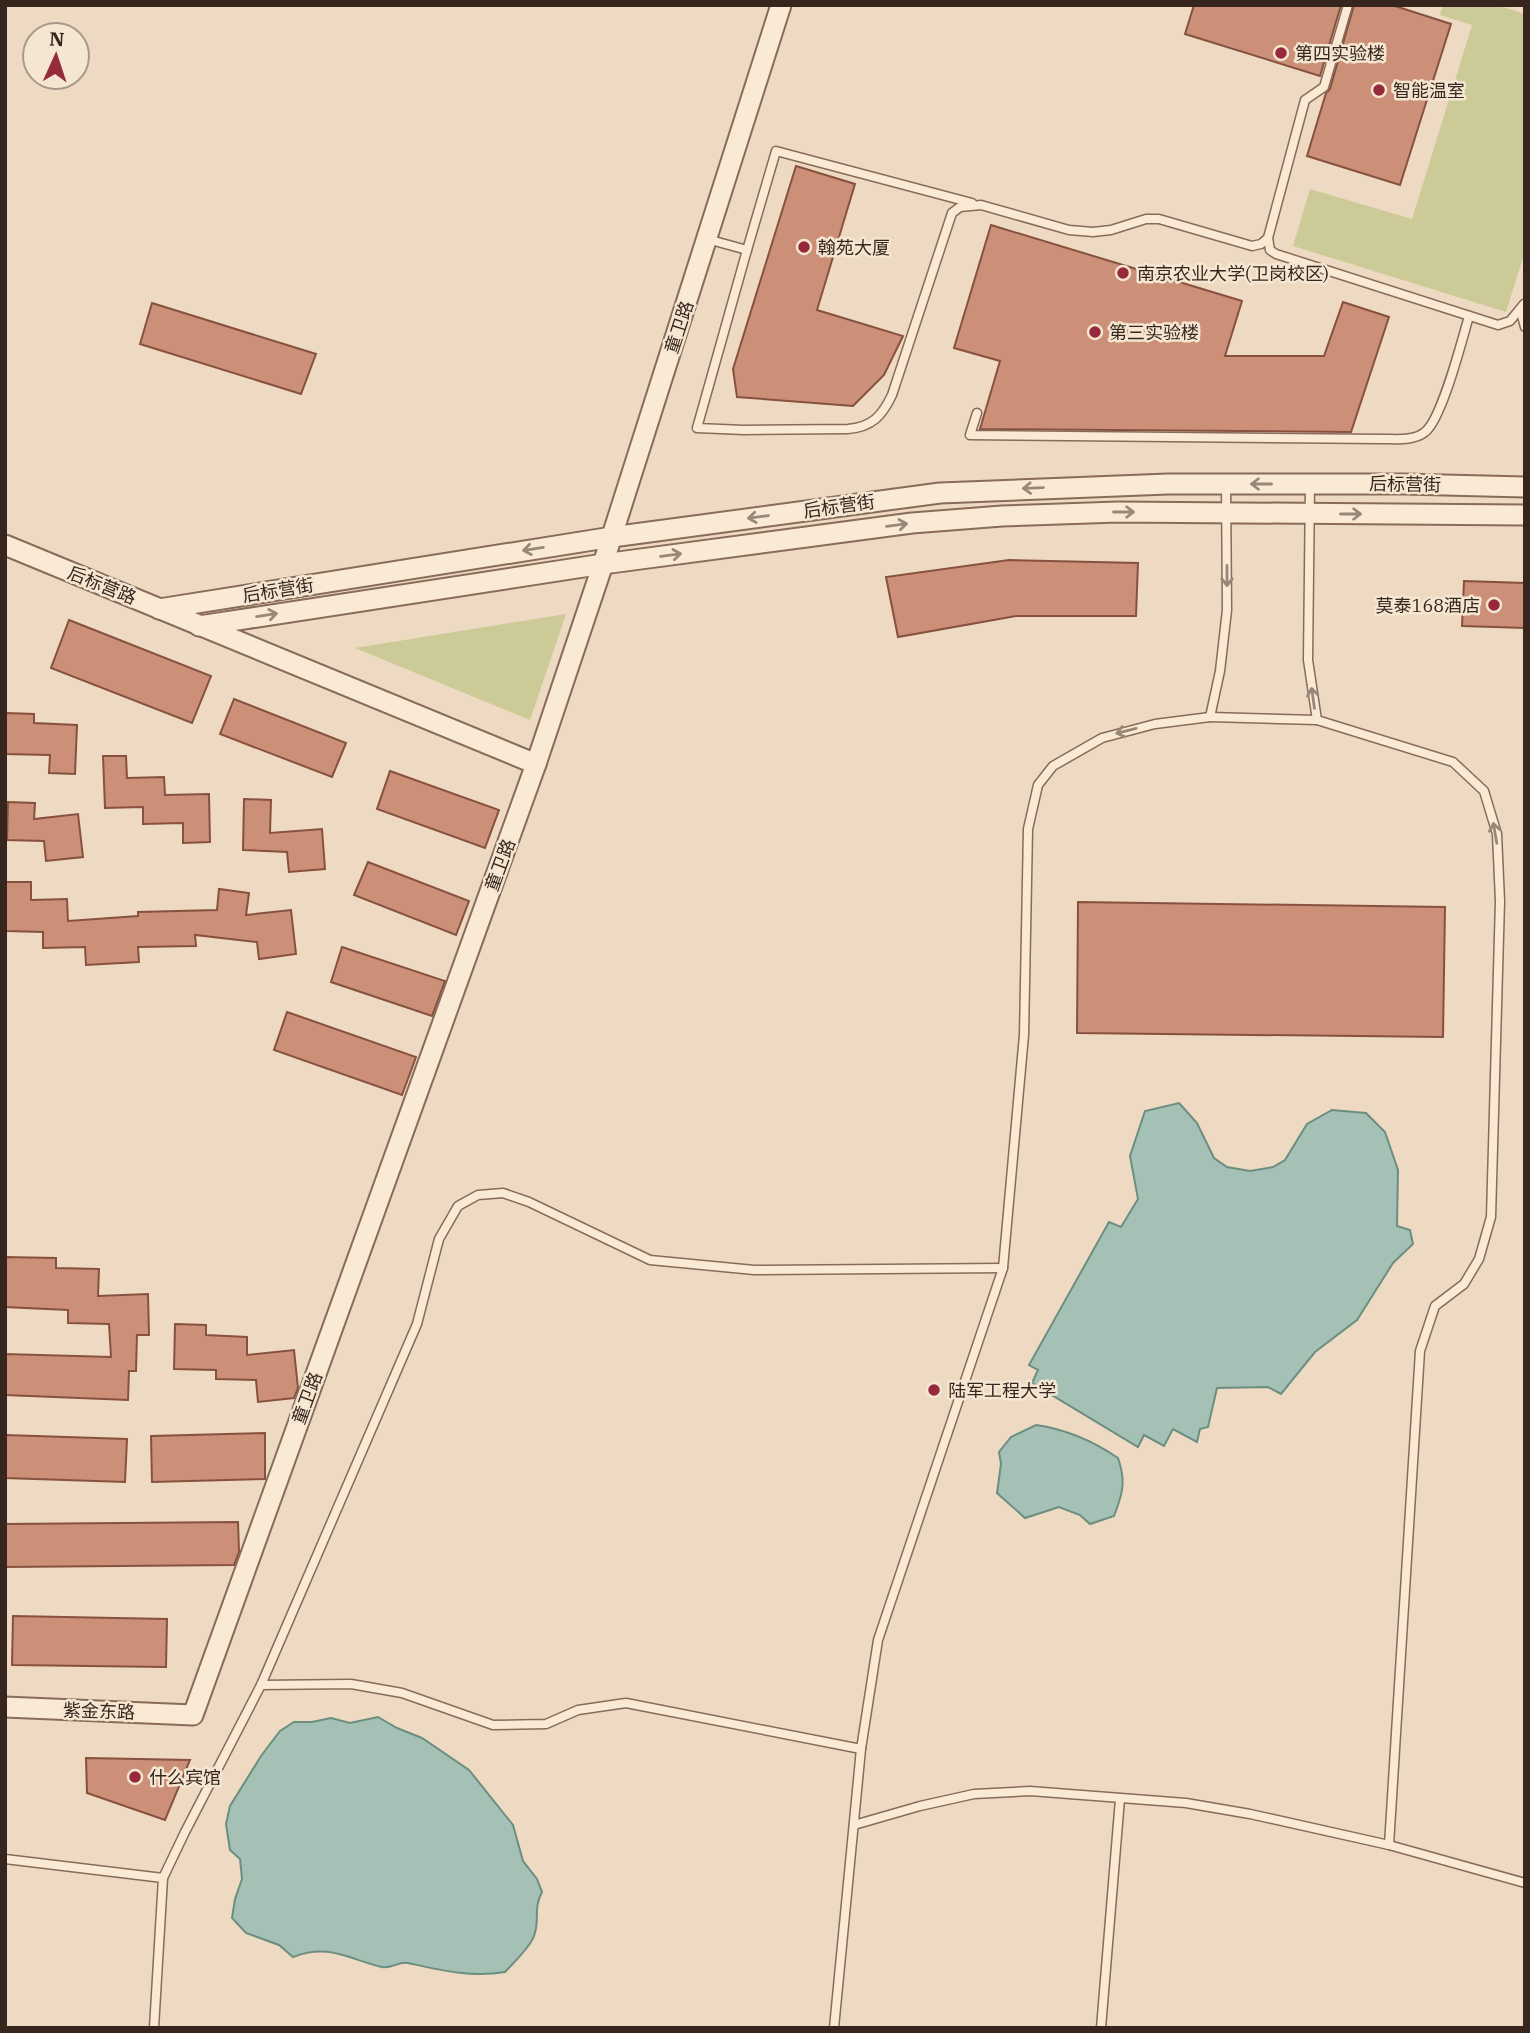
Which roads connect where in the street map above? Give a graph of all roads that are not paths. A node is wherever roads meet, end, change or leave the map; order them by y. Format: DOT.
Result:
graph roads {
  1 [pos="781,5"];
  2 [pos="1348,5"];
  3 [pos="981,205"];
  4 [pos="1268,238"];
  5 [pos="707,239"];
  6 [pos="747,250"];
  7 [pos="1524,302"];
  8 [pos="1469,316"];
  9 [pos="1525,327"];
  10 [pos="977,413"];
  11 [pos="1226,484"];
  12 [pos="1310,484"];
  13 [pos="1525,487"];
  14 [pos="1227,512"];
  15 [pos="1310,513"];
  16 [pos="1525,515"];
  17 [pos="612,537"];
  18 [pos="5,545"];
  19 [pos="603,564"];
  20 [pos="159,609"];
  21 [pos="199,626"];
  22 [pos="1210,717"];
  23 [pos="1317,720"];
  24 [pos="536,764"];
  25 [pos="1003,1268"];
  26 [pos="261,1685"];
  27 [pos="5,1707"];
  28 [pos="193,1715"];
  29 [pos="861,1749"];
  30 [pos="1119,1799"];
  31 [pos="854,1825"];
  32 [pos="1389,1845"];
  33 [pos="5,1858"];
  34 [pos="163,1878"];
  35 [pos="1525,1883"];
  36 [pos="154,2028"];
  37 [pos="834,2028"];
  38 [pos="1101,2028"];
  1 -- 5 [label="street, 童卫路"];
  2 -- 4 [label="lane"];
  3 -- 4 [label="lane"];
  3 -- 6 [label="lane"];
  3 -- 6 [label="lane"];
  4 -- 8 [label="lane"];
  5 -- 6 [label="lane"];
  5 -- 17 [label="street, 童卫路"];
  7 -- 8 [label="lane"];
  7 -- 9 [label="lane"];
  8 -- 10 [label="lane"];
  12 -- 11 [label="street, 后标营街, one-way"];
  11 -- 14 [label="lane"];
  11 -- 17 [label="street, 后标营街, one-way"];
  12 -- 13 [label="street, 后标营街"];
  12 -- 15 [label="lane"];
  14 -- 15 [label="street, 后标营街"];
  19 -- 14 [label="street, 后标营街, one-way"];
  14 -- 22 [label="lane, one-way"];
  15 -- 16 [label="street, 后标营街, one-way"];
  23 -- 15 [label="lane, one-way"];
  17 -- 19 [label="street, 童卫路"];
  17 -- 20 [label="street, 后标营街, one-way"];
  18 -- 20 [label="street, 后标营路"];
  21 -- 19 [label="street, 后标营街, one-way"];
  19 -- 24 [label="street, 童卫路"];
  20 -- 21 [label="street, 后标营路"];
  21 -- 24 [label="street, 后标营路"];
  22 -- 23 [label="lane"];
  22 -- 25 [label="lane, one-way"];
  32 -- 23 [label="lane, one-way"];
  24 -- 28 [label="street, 童卫路"];
  25 -- 26 [label="lane"];
  25 -- 29 [label="lane"];
  26 -- 29 [label="lane"];
  26 -- 34 [label="lane"];
  27 -- 28 [label="street, 紫金东路"];
  29 -- 31 [label="lane"];
  30 -- 31 [label="lane"];
  30 -- 32 [label="lane"];
  30 -- 38 [label="lane"];
  31 -- 37 [label="lane"];
  32 -- 35 [label="lane"];
  33 -- 34 [label="lane"];
  34 -- 36 [label="lane"];
}
